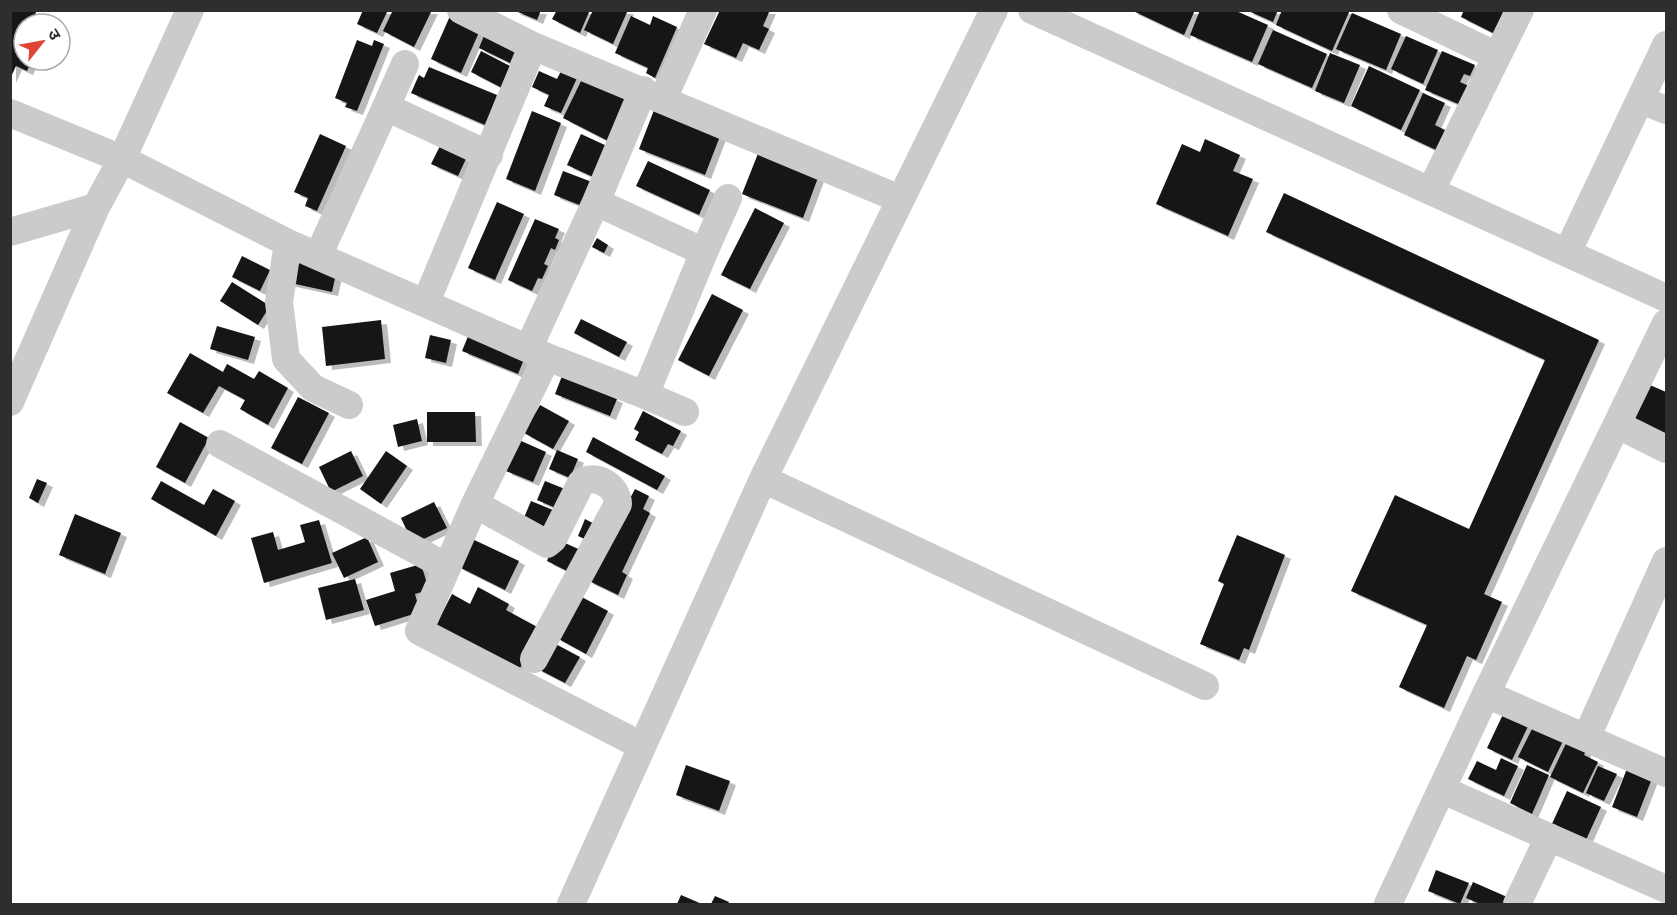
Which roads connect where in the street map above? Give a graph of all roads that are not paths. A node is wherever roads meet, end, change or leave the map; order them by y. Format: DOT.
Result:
graph roads {
  1 [pos="190,10"];
  2 [pos="460,10"];
  3 [pos="702,10"];
  4 [pos="994,10"];
  5 [pos="1032,10"];
  6 [pos="1401,10"];
  7 [pos="1520,10"];
  8 [pos="1666,45"];
  9 [pos="533,46"];
  10 [pos="1497,56"];
  11 [pos="405,63"];
  12 [pos="653,94"];
  13 [pos="1654,105"];
  14 [pos="386,107"];
  15 [pos="10,113"];
  16 [pos="489,155"];
  17 [pos="123,159"];
  18 [pos="1431,190"];
  19 [pos="728,198"];
  20 [pos="900,199"];
  21 [pos="596,202"];
  22 [pos="96,207"];
  23 [pos="10,232"];
  24 [pos="288,243"];
  25 [pos="704,252"];
  26 [pos="1568,253"];
  27 [pos="318,256"];
  28 [pos="1666,298"];
  29 [pos="426,303"];
  30 [pos="1666,323"];
  31 [pos="538,352"];
  32 [pos="645,395"];
  33 [pos="10,402"];
  34 [pos="349,405"];
  35 [pos="686,412"];
  36 [pos="1618,425"];
  37 [pos="220,444"];
  38 [pos="1666,449"];
  39 [pos="763,479"];
  40 [pos="475,504"];
  41 [pos="1666,561"];
  42 [pos="447,567"];
  43 [pos="534,659"];
  44 [pos="1205,686"];
  45 [pos="1486,694"];
  46 [pos="1587,736"];
  47 [pos="642,746"];
  48 [pos="1666,773"];
  49 [pos="1443,790"];
  50 [pos="1549,837"];
  51 [pos="1666,889"];
  52 [pos="571,904"];
  53 [pos="1388,904"];
  54 [pos="1517,904"];
  1 -- 17 [label="street"];
  2 -- 9 [label="street"];
  3 -- 12 [label="street"];
  4 -- 20 [label="street"];
  5 -- 18 [label="street"];
  6 -- 10 [label="street"];
  7 -- 10 [label="street"];
  8 -- 13 [label="street"];
  9 -- 12 [label="street"];
  9 -- 16 [label="street"];
  10 -- 18 [label="street"];
  11 -- 14 [label="street"];
  12 -- 20 [label="street"];
  12 -- 21 [label="street"];
  13 -- 26 [label="street"];
  14 -- 16 [label="street"];
  14 -- 27 [label="street"];
  15 -- 17 [label="street"];
  16 -- 29 [label="street"];
  17 -- 22 [label="street"];
  17 -- 24 [label="street"];
  18 -- 26 [label="street"];
  19 -- 25 [label="street"];
  20 -- 39 [label="street"];
  21 -- 25 [label="street"];
  21 -- 31 [label="street"];
  22 -- 23 [label="street"];
  22 -- 33 [label="street"];
  24 -- 27 [label="street"];
  24 -- 34 [label="street"];
  25 -- 32 [label="street"];
  26 -- 28 [label="street"];
  27 -- 29 [label="street"];
  29 -- 31 [label="street"];
  30 -- 36 [label="street"];
  31 -- 32 [label="street"];
  31 -- 40 [label="street"];
  32 -- 35 [label="street"];
  36 -- 38 [label="street"];
  36 -- 45 [label="street"];
  37 -- 42 [label="street"];
  39 -- 44 [label="street"];
  39 -- 47 [label="street"];
  40 -- 42 [label="street"];
  40 -- 43 [label="street"];
  41 -- 46 [label="street"];
  42 -- 47 [label="street"];
  45 -- 46 [label="street"];
  45 -- 49 [label="street"];
  46 -- 48 [label="street"];
  47 -- 52 [label="street"];
  49 -- 50 [label="street"];
  49 -- 53 [label="street"];
  50 -- 51 [label="street"];
  50 -- 54 [label="street"];
}
